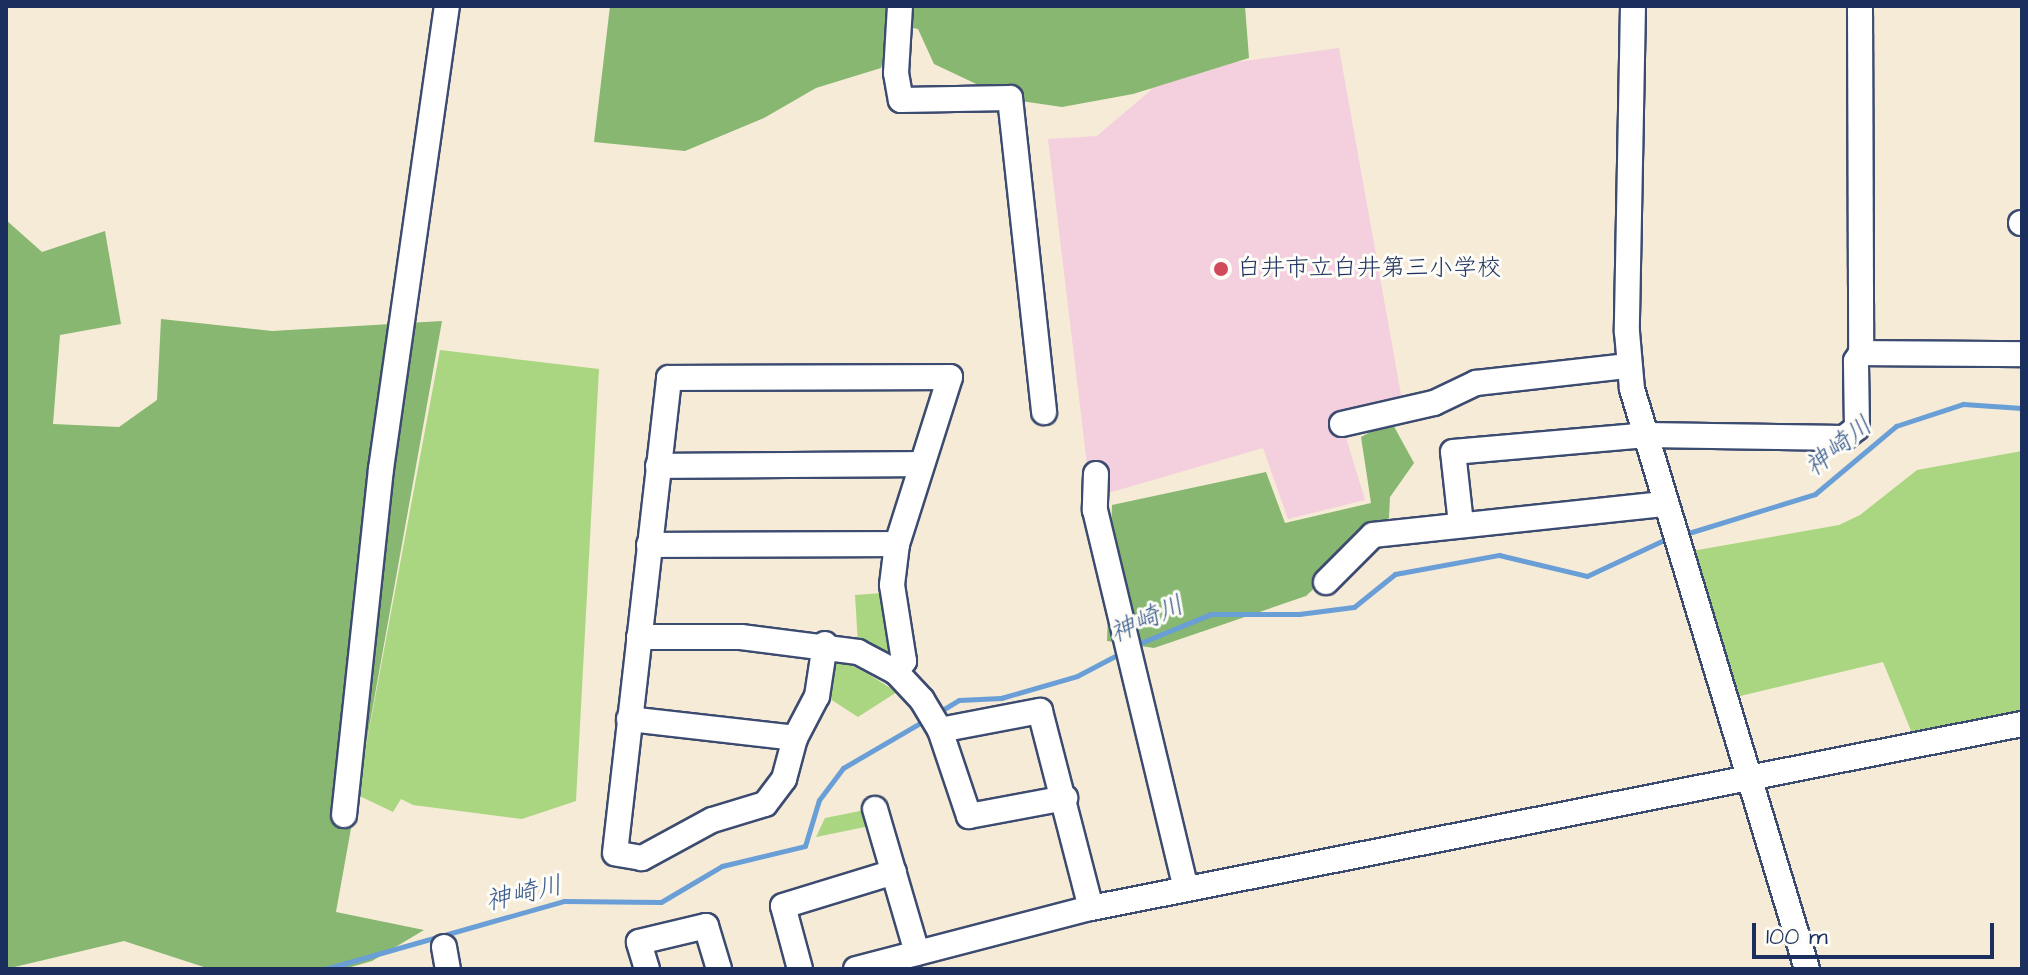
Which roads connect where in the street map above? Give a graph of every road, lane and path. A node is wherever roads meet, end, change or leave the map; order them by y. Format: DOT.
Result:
graph roads {
  1 [pos="447,6"];
  2 [pos="900,6"];
  3 [pos="1633,6"];
  4 [pos="1860,6"];
  5 [pos="1861,353"];
  6 [pos="2022,354"];
  7 [pos="1628,366"];
  8 [pos="1044,412"];
  9 [pos="1342,424"];
  10 [pos="1646,435"];
  11 [pos="920,464"];
  12 [pos="658,466"];
  13 [pos="1096,474"];
  14 [pos="1665,504"];
  15 [pos="1461,524"];
  16 [pos="897,544"];
  17 [pos="649,545"];
  18 [pos="1326,582"];
  19 [pos="639,637"];
  20 [pos="825,644"];
  21 [pos="896,672"];
  22 [pos="629,719"];
  23 [pos="2022,724"];
  24 [pos="940,730"];
  25 [pos="795,738"];
  26 [pos="1750,778"];
  27 [pos="1065,798"];
  28 [pos="875,809"];
  29 [pos="344,815"];
  30 [pos="894,872"];
  31 [pos="1186,888"];
  32 [pos="1091,908"];
  33 [pos="917,953"];
  34 [pos="647,969"];
  35 [pos="719,969"];
  36 [pos="800,969"];
  37 [pos="856,969"];
  38 [pos="1807,969"];
  1 -- 29 [label="street"];
  2 -- 8 [label="street"];
  3 -- 7 [label="street"];
  4 -- 5 [label="street"];
  5 -- 6 [label="street"];
  5 -- 10 [label="street"];
  7 -- 9 [label="street"];
  7 -- 10 [label="street"];
  10 -- 14 [label="street"];
  10 -- 15 [label="street"];
  11 -- 12 [label="street"];
  11 -- 12 [label="street"];
  11 -- 16 [label="street"];
  12 -- 17 [label="street"];
  13 -- 31 [label="street"];
  14 -- 15 [label="street"];
  14 -- 26 [label="street"];
  15 -- 18 [label="street"];
  16 -- 17 [label="street"];
  16 -- 21 [label="street"];
  17 -- 19 [label="street"];
  19 -- 20 [label="street"];
  19 -- 22 [label="street"];
  20 -- 21 [label="street"];
  20 -- 25 [label="street"];
  21 -- 24 [label="street"];
  22 -- 25 [label="street"];
  22 -- 25 [label="street"];
  23 -- 26 [label="street"];
  24 -- 27 [label="street"];
  24 -- 27 [label="street"];
  26 -- 31 [label="street"];
  26 -- 38 [label="street"];
  27 -- 32 [label="street"];
  28 -- 30 [label="street"];
  30 -- 33 [label="street"];
  30 -- 36 [label="street"];
  31 -- 32 [label="street"];
  32 -- 33 [label="street"];
  33 -- 37 [label="street"];
  34 -- 35 [label="street"];
}
